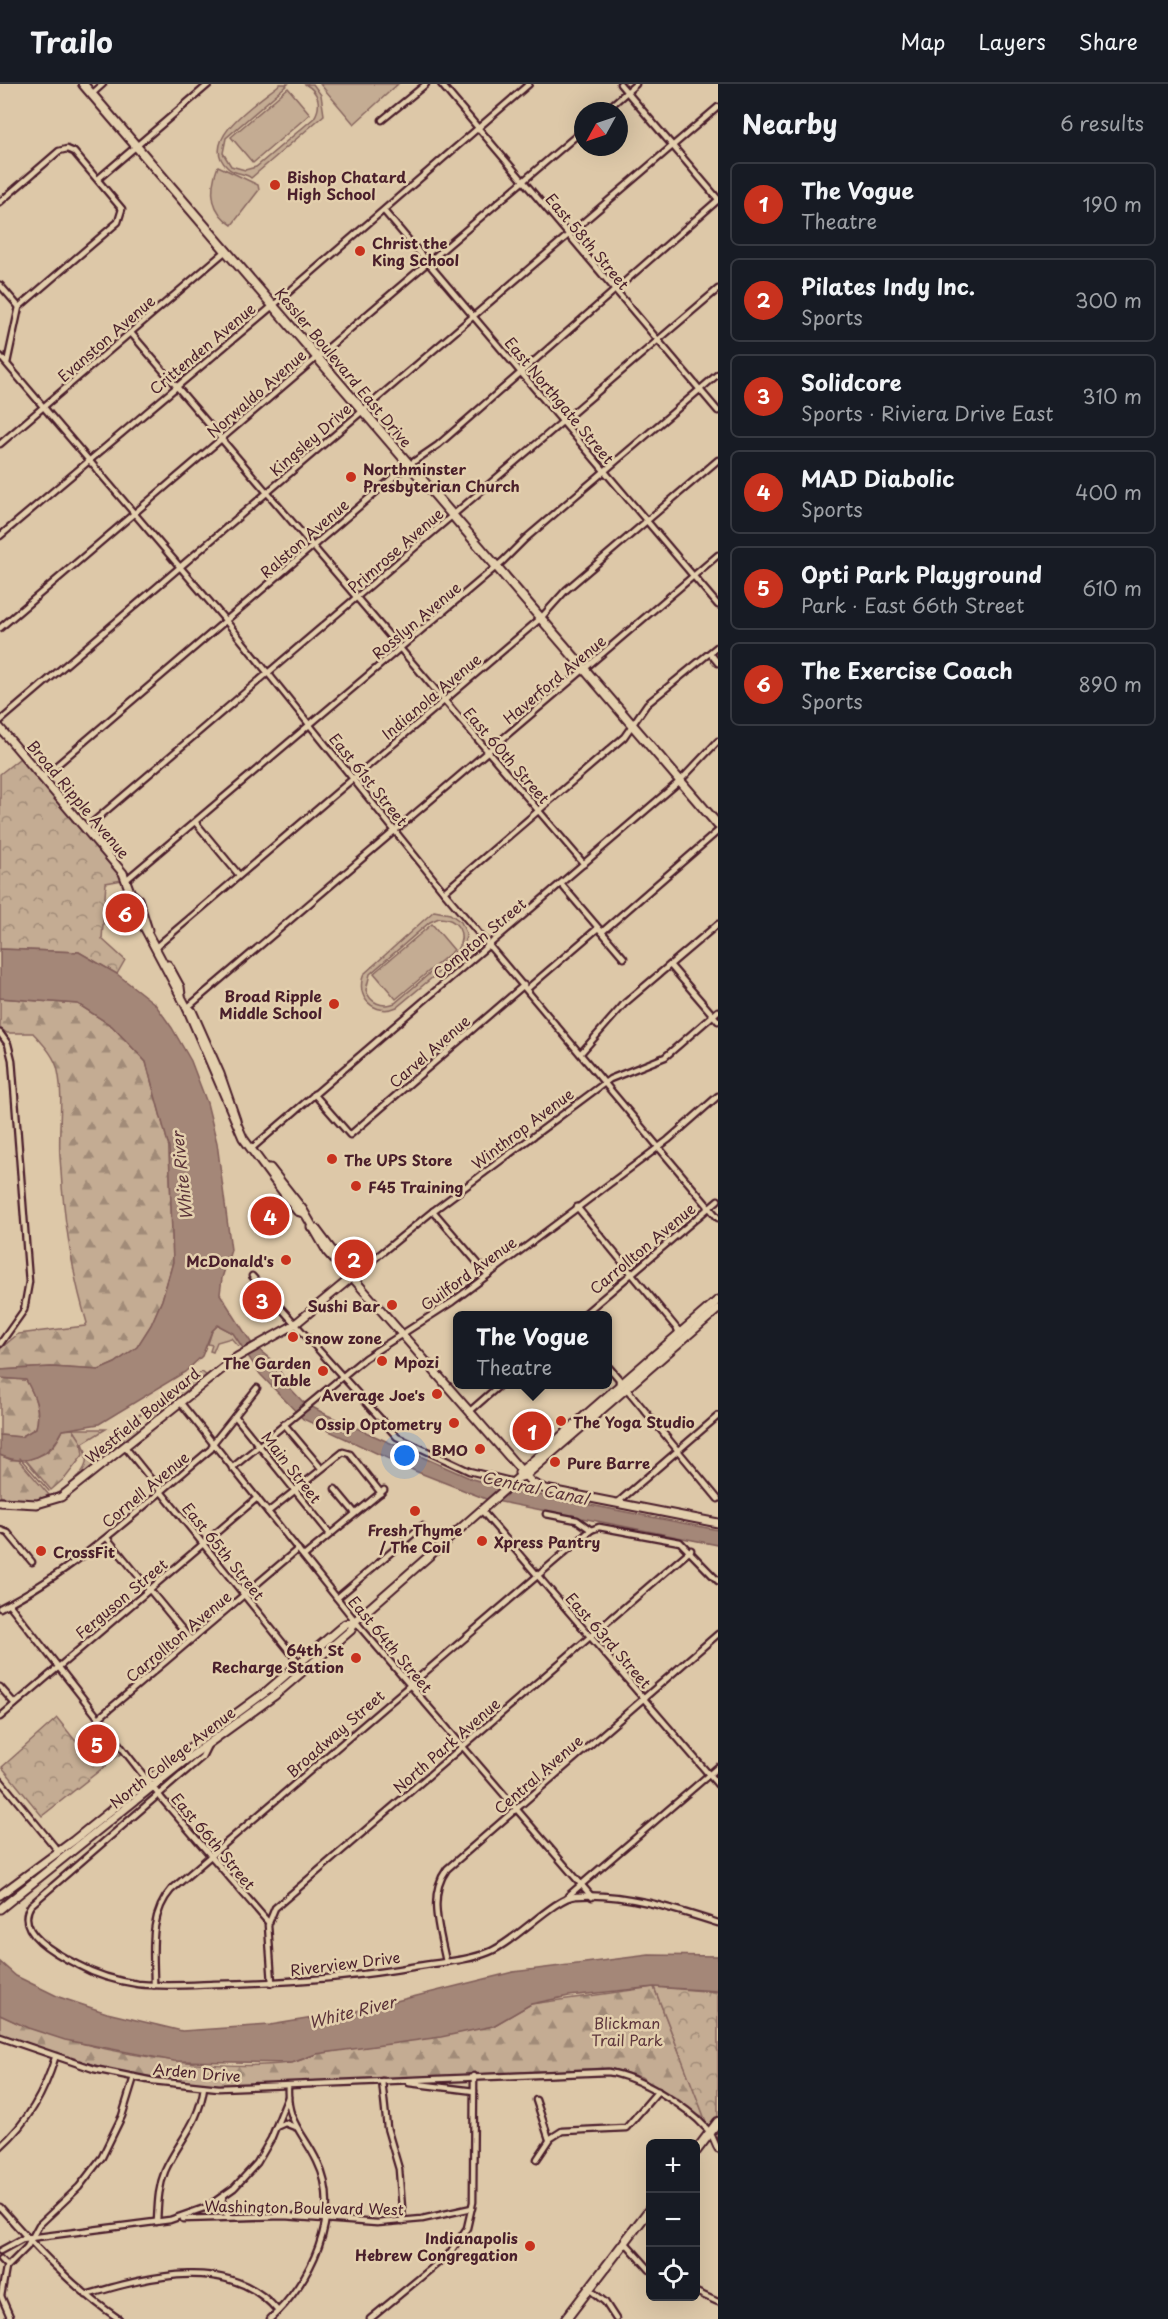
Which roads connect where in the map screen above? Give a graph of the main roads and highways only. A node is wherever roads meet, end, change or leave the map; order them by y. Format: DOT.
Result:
graph roads {
  1 [pos="88,88"];
  2 [pos="0,728"];
  3 [pos="718,825"];
  4 [pos="352,1277"];
  5 [pos="718,1300"];
  6 [pos="718,1309"];
  7 [pos="294,1325"];
  8 [pos="622,1383"];
  9 [pos="518,1478"];
  10 [pos="0,1502"];
  11 [pos="718,1523"];
  12 [pos="302,1667"];
  13 [pos="151,1783"];
  14 [pos="0,1895"];
  15 [pos="0,1909"];
  16 [pos="718,2122"];
  17 [pos="700,2146"];
  18 [pos="646,2215"];
  19 [pos="566,2319"];
  1 -- 3 [label="main road, Kessler Boulevard East Drive"];
  2 -- 4 [label="main road, Broad Ripple Avenue"];
  4 -- 7 [label="main road, Winthrop Avenue"];
  4 -- 9 [label="main road, Broad Ripple Avenue"];
  5 -- 8 [label="main road, North College Avenue"];
  6 -- 8 [label="main road, North College Avenue"];
  7 -- 10 [label="main road, Westfield Boulevard"];
  8 -- 9 [label="main road, North College Avenue"];
  9 -- 11 [label="main road"];
  9 -- 12 [label="main road, North College Avenue"];
  12 -- 13 [label="main road, North College Avenue"];
  12 -- 13 [label="main road, North College Avenue"];
  13 -- 14 [label="main road, North College Avenue"];
  13 -- 15 [label="main road, North College Avenue"];
  16 -- 17 [label="main road"];
  18 -- 19 [label="main road"];
}
